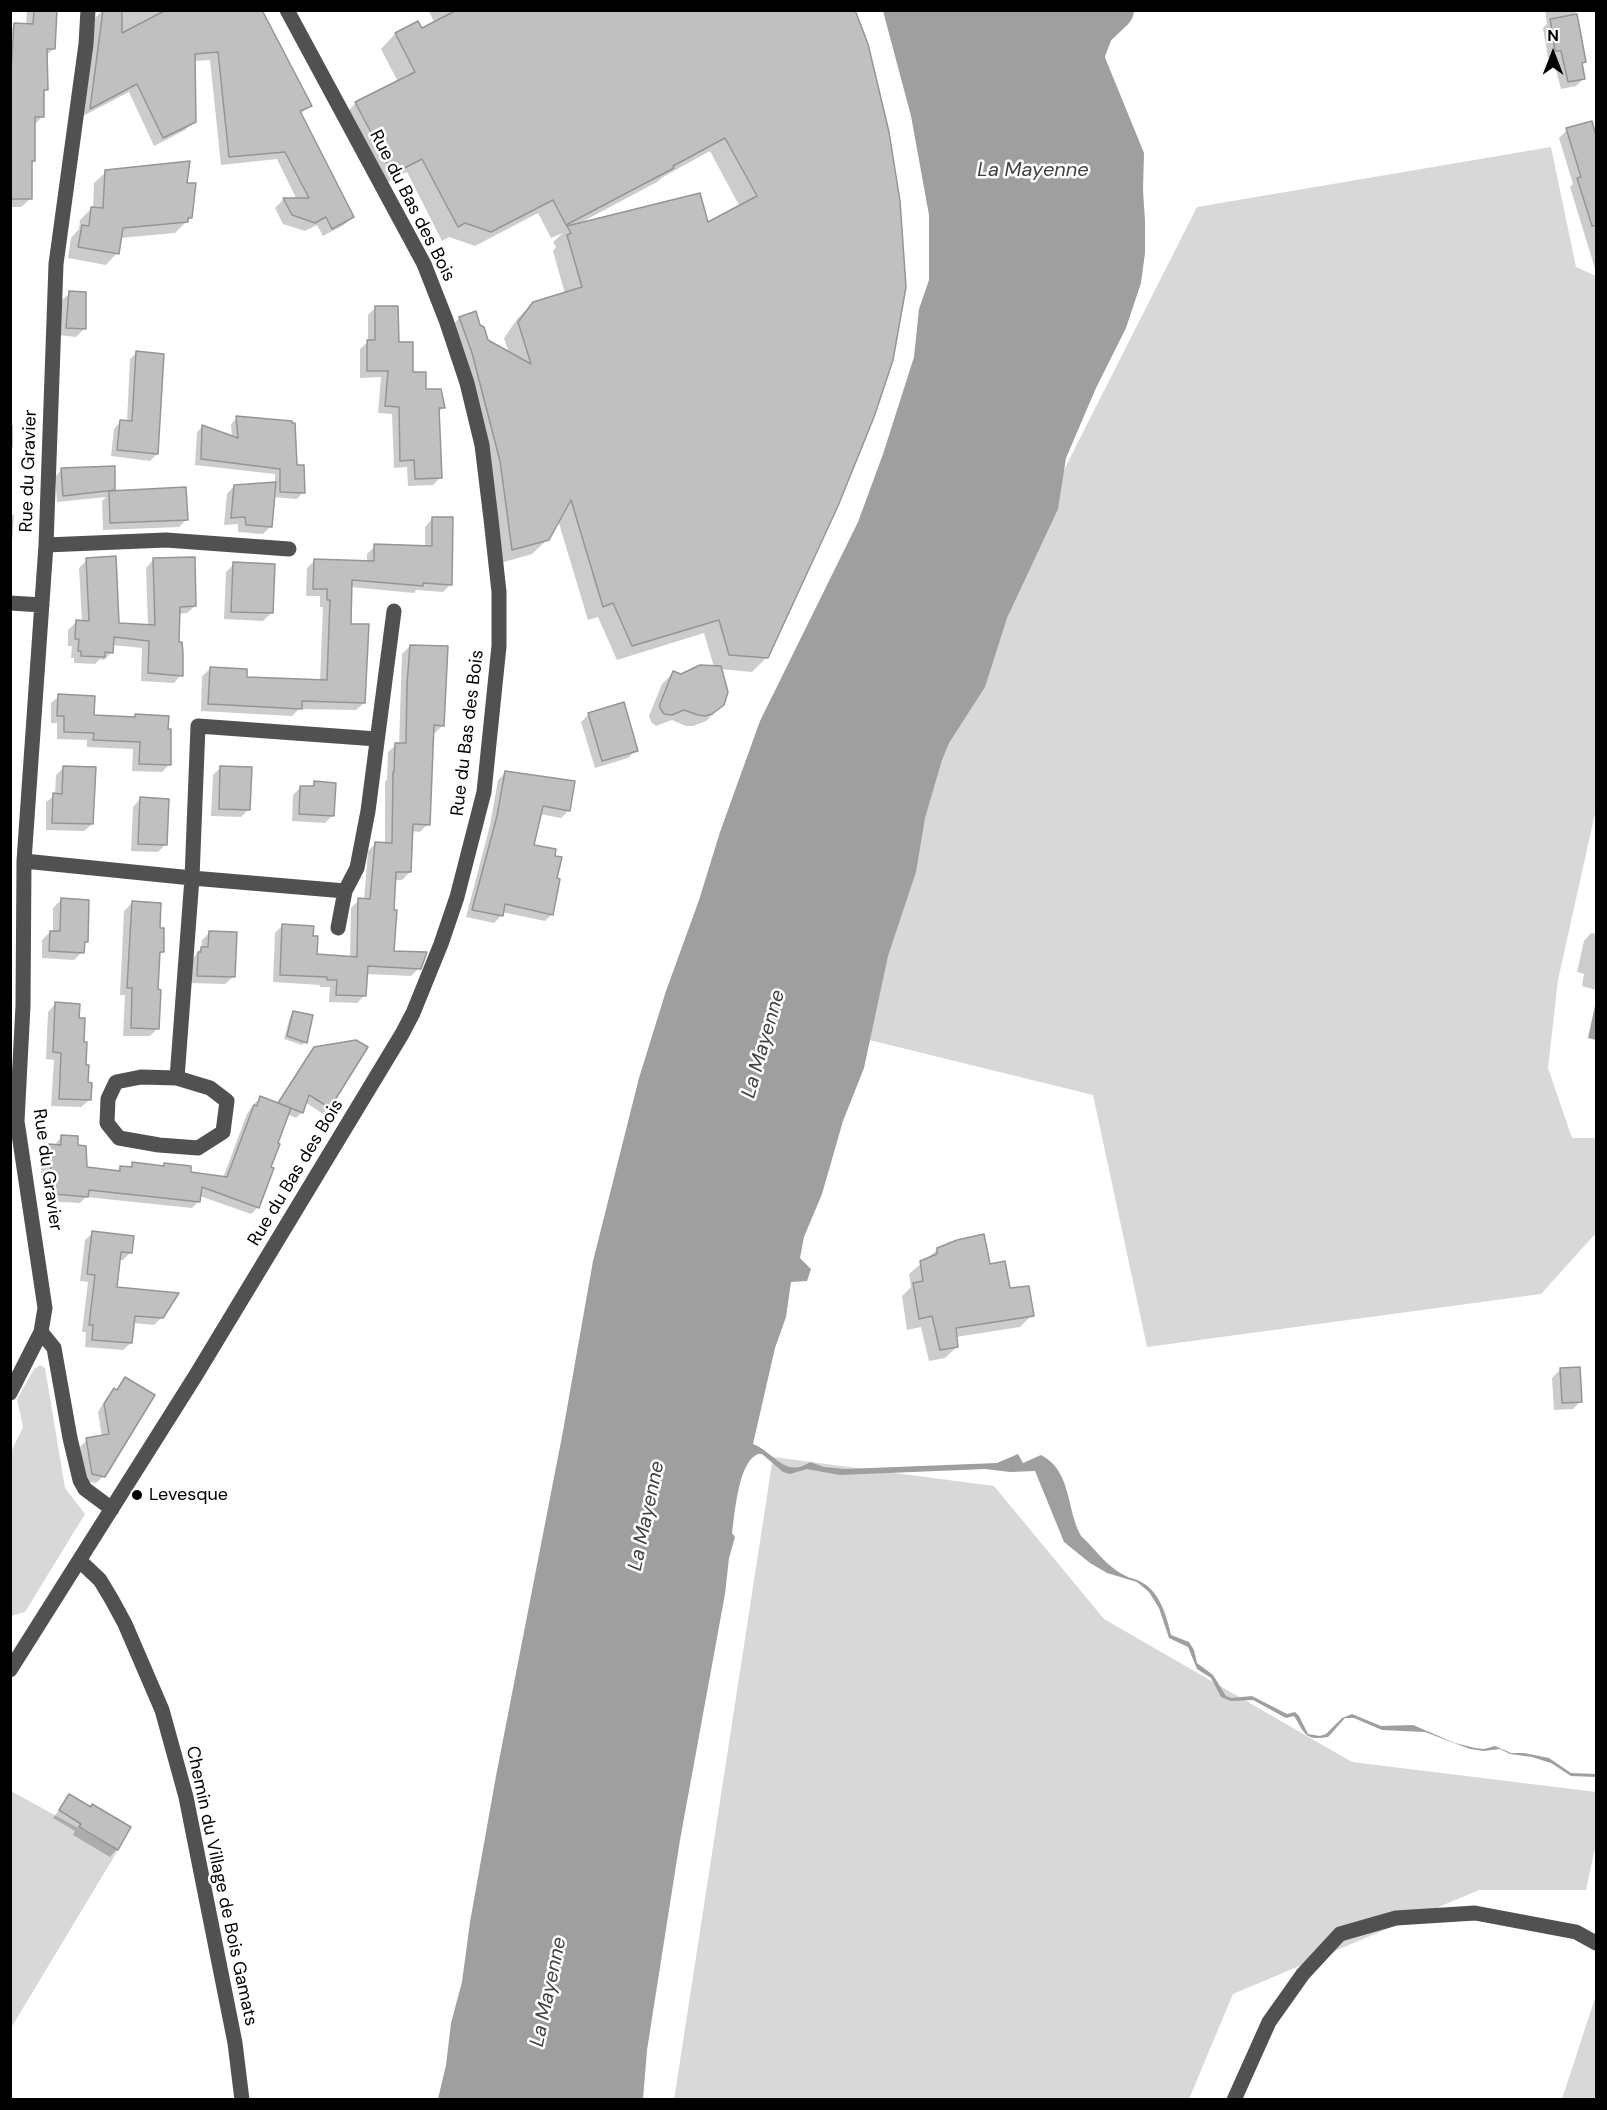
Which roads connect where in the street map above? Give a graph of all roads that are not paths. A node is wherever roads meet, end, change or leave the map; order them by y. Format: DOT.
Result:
graph roads {
  1 [pos="88,10"];
  2 [pos="287,10"];
  3 [pos="46,545"];
  4 [pos="289,549"];
  5 [pos="10,603"];
  6 [pos="42,605"];
  7 [pos="394,611"];
  8 [pos="377,739"];
  9 [pos="24,861"];
  10 [pos="192,878"];
  11 [pos="345,891"];
  12 [pos="338,928"];
  13 [pos="17,1005"];
  14 [pos="177,1078"];
  15 [pos="41,1332"];
  16 [pos="10,1393"];
  17 [pos="112,1509"];
  18 [pos="80,1561"];
  19 [pos="10,1670"];
  20 [pos="1596,1943"];
  21 [pos="242,2100"];
  22 [pos="1234,2100"];
  1 -- 3 [label="street, Rue du Gravier"];
  2 -- 17 [label="street, Rue du Bas des Bois"];
  3 -- 4 [label="street"];
  3 -- 6 [label="street, Rue du Gravier"];
  5 -- 6 [label="street"];
  6 -- 9 [label="street, Rue du Gravier"];
  7 -- 8 [label="street"];
  8 -- 10 [label="street"];
  8 -- 11 [label="street"];
  9 -- 10 [label="street"];
  9 -- 13 [label="street, Rue du Gravier"];
  10 -- 11 [label="street"];
  10 -- 14 [label="street"];
  11 -- 12 [label="street"];
  13 -- 15 [label="street, Rue du Gravier"];
  14 -- 14 [label="street"];
  15 -- 16 [label="street, Rue du Gravier"];
  15 -- 17 [label="street"];
  17 -- 18 [label="street, Rue du Bas des Bois"];
  18 -- 19 [label="street, Rue du Bas des Bois"];
  18 -- 21 [label="street, Chemin du Village de Bois Gamats"];
  20 -- 22 [label="street"];
}
